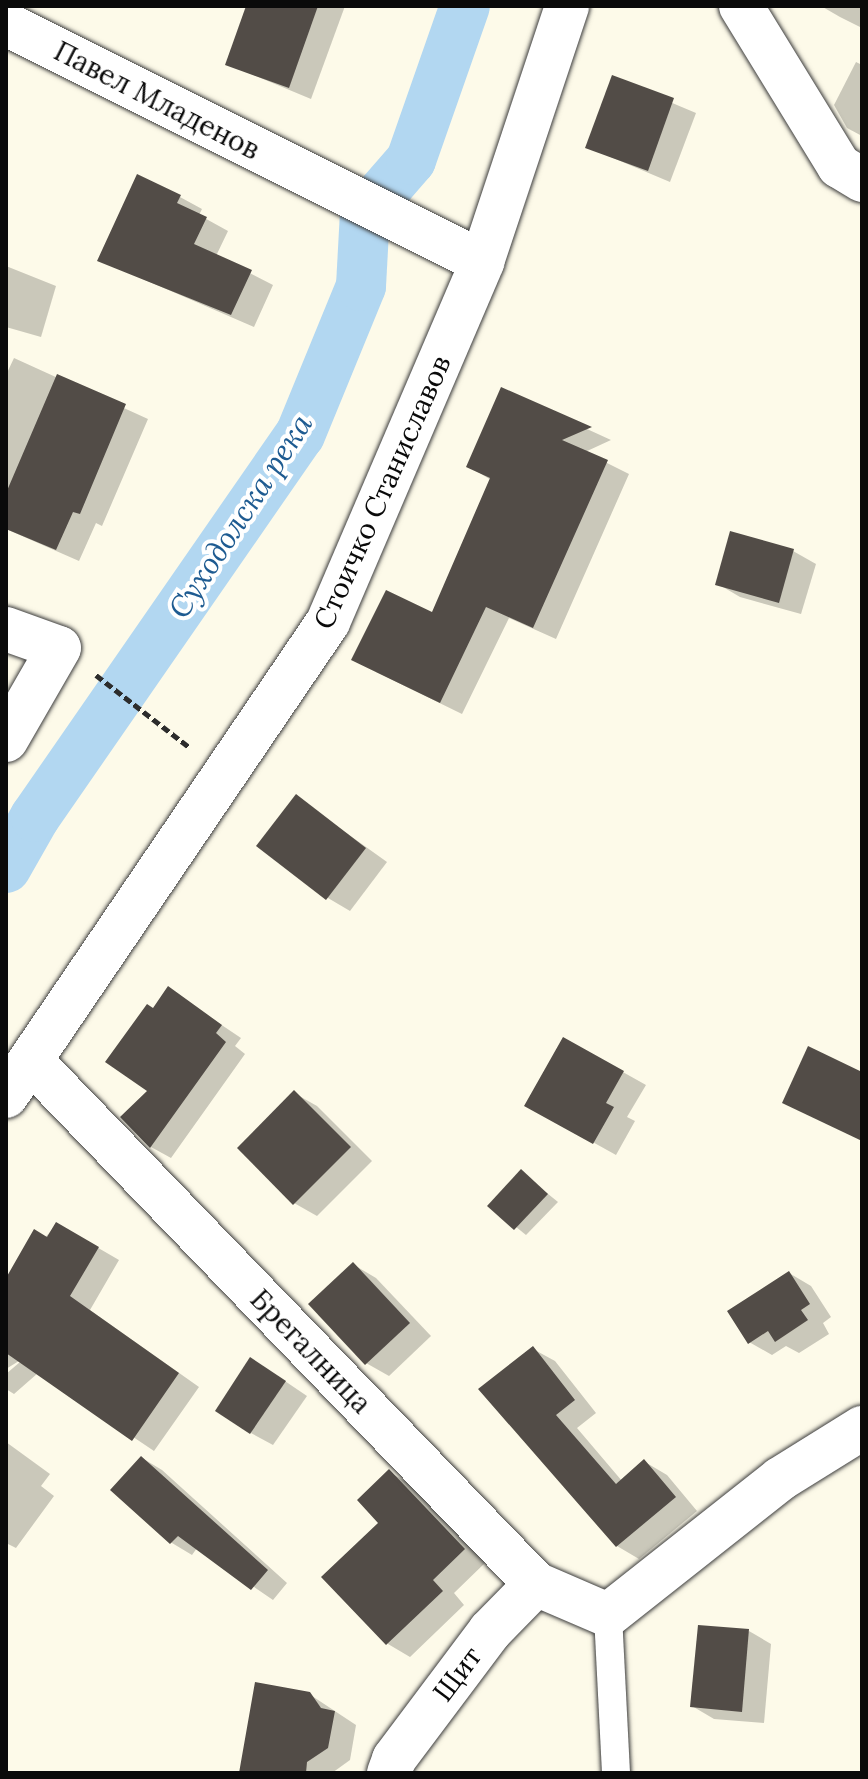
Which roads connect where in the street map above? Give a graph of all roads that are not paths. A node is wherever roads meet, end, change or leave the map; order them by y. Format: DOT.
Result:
graph roads {
  1 [pos="567,6"];
  2 [pos="741,6"];
  3 [pos="6,24"];
  4 [pos="862,180"];
  5 [pos="482,262"];
  6 [pos="6,629"];
  7 [pos="6,740"];
  8 [pos="19,1079"];
  9 [pos="862,1428"];
  10 [pos="536,1584"];
  11 [pos="608,1615"];
  12 [pos="389,1773"];
  13 [pos="616,1773"];
  1 -- 5 [label="street, Стоичко Станиславов"];
  2 -- 4 [label="street"];
  3 -- 5 [label="street, Павел Младенов"];
  5 -- 8 [label="street, Стоичко Станиславов"];
  6 -- 7 [label="street"];
  8 -- 10 [label="street, Брегалница"];
  9 -- 11 [label="street"];
  10 -- 11 [label="street, Брегалница"];
  10 -- 12 [label="street, Щит"];
  11 -- 13 [label="lane"];
}
